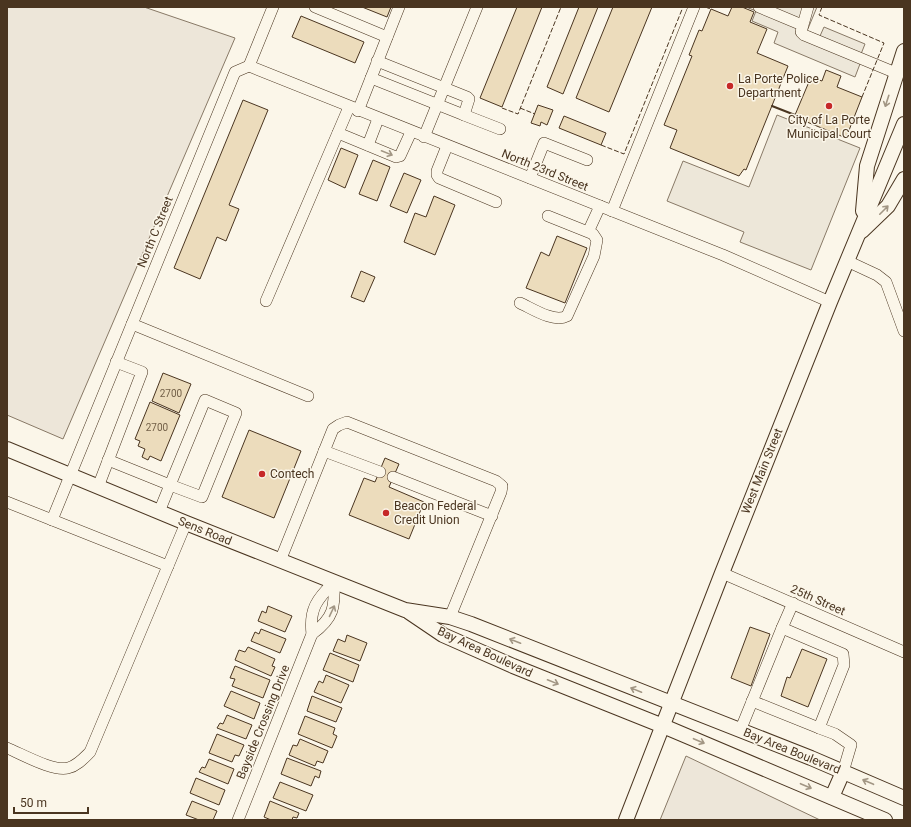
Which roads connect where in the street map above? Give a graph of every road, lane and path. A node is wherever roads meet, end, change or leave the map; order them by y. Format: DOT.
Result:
graph roads {
  1 [pos="274,7"];
  2 [pos="315,7"];
  3 [pos="399,7"];
  4 [pos="477,7"];
  5 [pos="694,7"];
  6 [pos="760,7"];
  7 [pos="808,7"];
  8 [pos="802,25"];
  9 [pos="387,37"];
  10 [pos="904,51"];
  11 [pos="377,61"];
  12 [pos="249,66"];
  13 [pos="896,73"];
  14 [pos="371,78"];
  15 [pos="444,87"];
  16 [pos="438,104"];
  17 [pos="353,109"];
  18 [pos="464,114"];
  19 [pos="378,119"];
  20 [pos="904,124"];
  21 [pos="500,129"];
  22 [pos="411,132"];
  23 [pos="338,133"];
  24 [pos="424,137"];
  25 [pos="368,145"];
  26 [pos="447,146"];
  27 [pos="587,160"];
  28 [pos="530,178"];
  29 [pos="904,179"];
  30 [pos="496,202"];
  31 [pos="600,206"];
  32 [pos="612,211"];
  33 [pos="548,216"];
  34 [pos="588,230"];
  35 [pos="860,230"];
  36 [pos="847,261"];
  37 [pos="266,301"];
  38 [pos="830,302"];
  39 [pos="520,303"];
  40 [pos="132,324"];
  41 [pos="904,331"];
  42 [pos="116,362"];
  43 [pos="308,396"];
  44 [pos="7,449"];
  45 [pos="324,451"];
  46 [pos="108,460"];
  47 [pos="380,472"];
  48 [pos="70,475"];
  49 [pos="393,477"];
  50 [pos="170,485"];
  51 [pos="98,487"];
  52 [pos="7,502"];
  53 [pos="159,512"];
  54 [pos="492,516"];
  55 [pos="52,520"];
  56 [pos="186,522"];
  57 [pos="280,561"];
  58 [pos="168,566"];
  59 [pos="722,573"];
  60 [pos="334,582"];
  61 [pos="793,603"];
  62 [pos="405,610"];
  63 [pos="450,617"];
  64 [pos="782,628"];
  65 [pos="312,634"];
  66 [pos="443,635"];
  67 [pos="904,652"];
  68 [pos="752,701"];
  69 [pos="672,704"];
  70 [pos="663,726"];
  71 [pos="819,728"];
  72 [pos="740,731"];
  73 [pos="7,748"];
  74 [pos="843,772"];
  75 [pos="832,797"];
  76 [pos="904,798"];
  77 [pos="238,820"];
  78 [pos="626,820"];
  79 [pos="885,820"];
  1 -- 12 [label="street"];
  2 -- 9 [label="street"];
  3 -- 9 [label="street"];
  4 -- 15 [label="street"];
  5 -- 32 [label="street"];
  6 -- 8 [label="street"];
  7 -- 8 [label="street"];
  8 -- 13 [label="street"];
  9 -- 11 [label="street"];
  10 -- 13 [label="main road"];
  11 -- 14 [label="street"];
  11 -- 15 [label="street"];
  12 -- 17 [label="street, North 23rd Street"];
  12 -- 40 [label="street, North C Street"];
  13 -- 35 [label="main road, one-way"];
  14 -- 16 [label="street"];
  14 -- 17 [label="street"];
  15 -- 16 [label="street"];
  15 -- 18 [label="street"];
  16 -- 18 [label="street"];
  16 -- 24 [label="street"];
  17 -- 19 [label="street, North 23rd Street"];
  17 -- 23 [label="street"];
  18 -- 21 [label="street"];
  19 -- 22 [label="street, North 23rd Street"];
  19 -- 25 [label="street"];
  20 -- 35 [label="main road, West Main Street"];
  22 -- 24 [label="street, North 23rd Street"];
  25 -- 22 [label="street, one-way"];
  23 -- 25 [label="street"];
  23 -- 37 [label="street"];
  24 -- 26 [label="street, North 23rd Street"];
  26 -- 28 [label="street, North 23rd Street"];
  26 -- 30 [label="street"];
  27 -- 28 [label="street"];
  28 -- 31 [label="street, North 23rd Street"];
  35 -- 29 [label="main road, one-way"];
  31 -- 32 [label="street, North 23rd Street"];
  31 -- 34 [label="street"];
  32 -- 38 [label="street, North 23rd Street"];
  33 -- 34 [label="street"];
  34 -- 39 [label="street"];
  35 -- 36 [label="main road, West Main Street"];
  36 -- 38 [label="main road, West Main Street"];
  36 -- 41 [label="street"];
  38 -- 59 [label="main road, West Main Street"];
  40 -- 42 [label="street, North C Street"];
  40 -- 43 [label="street"];
  42 -- 46 [label="street"];
  42 -- 48 [label="street, North C Street"];
  44 -- 48 [label="main road, Sens Road"];
  45 -- 47 [label="street"];
  45 -- 54 [label="street"];
  45 -- 57 [label="street"];
  46 -- 50 [label="street"];
  46 -- 51 [label="street"];
  48 -- 51 [label="main road, Sens Road"];
  48 -- 55 [label="street, North C Street"];
  49 -- 54 [label="street"];
  50 -- 50 [label="street"];
  50 -- 53 [label="street"];
  51 -- 53 [label="main road, Sens Road"];
  52 -- 55 [label="street"];
  53 -- 56 [label="main road, Sens Road"];
  54 -- 63 [label="street"];
  55 -- 58 [label="street"];
  56 -- 57 [label="main road, Sens Road"];
  56 -- 58 [label="street"];
  57 -- 60 [label="main road, Sens Road"];
  58 -- 73 [label="street"];
  59 -- 61 [label="street, 25th Street"];
  59 -- 69 [label="main road, West Main Street"];
  60 -- 62 [label="main road, Sens Road"];
  60 -- 65 [label="street, Bayside Crossing Drive"];
  65 -- 60 [label="street, Bayside Crossing Drive, one-way"];
  61 -- 64 [label="street"];
  61 -- 67 [label="street, 25th Street"];
  62 -- 63 [label="main road, Bay Area Boulevard"];
  62 -- 66 [label="main road, Bay Area Boulevard"];
  63 -- 66 [label="main road"];
  69 -- 63 [label="main road, Bay Area Boulevard, one-way"];
  64 -- 68 [label="street"];
  64 -- 71 [label="street"];
  65 -- 77 [label="street, Bayside Crossing Drive"];
  66 -- 70 [label="main road, Bay Area Boulevard, one-way"];
  68 -- 71 [label="street"];
  68 -- 72 [label="street"];
  69 -- 70 [label="main road, West Main Street"];
  69 -- 72 [label="main road, Bay Area Boulevard"];
  70 -- 75 [label="main road, Bay Area Boulevard, one-way"];
  70 -- 78 [label="main road, West Main Street"];
  71 -- 74 [label="street"];
  72 -- 74 [label="main road, Bay Area Boulevard"];
  74 -- 75 [label="main road"];
  76 -- 74 [label="main road, Bay Area Boulevard, one-way"];
  75 -- 79 [label="main road, Bay Area Boulevard"];
}
